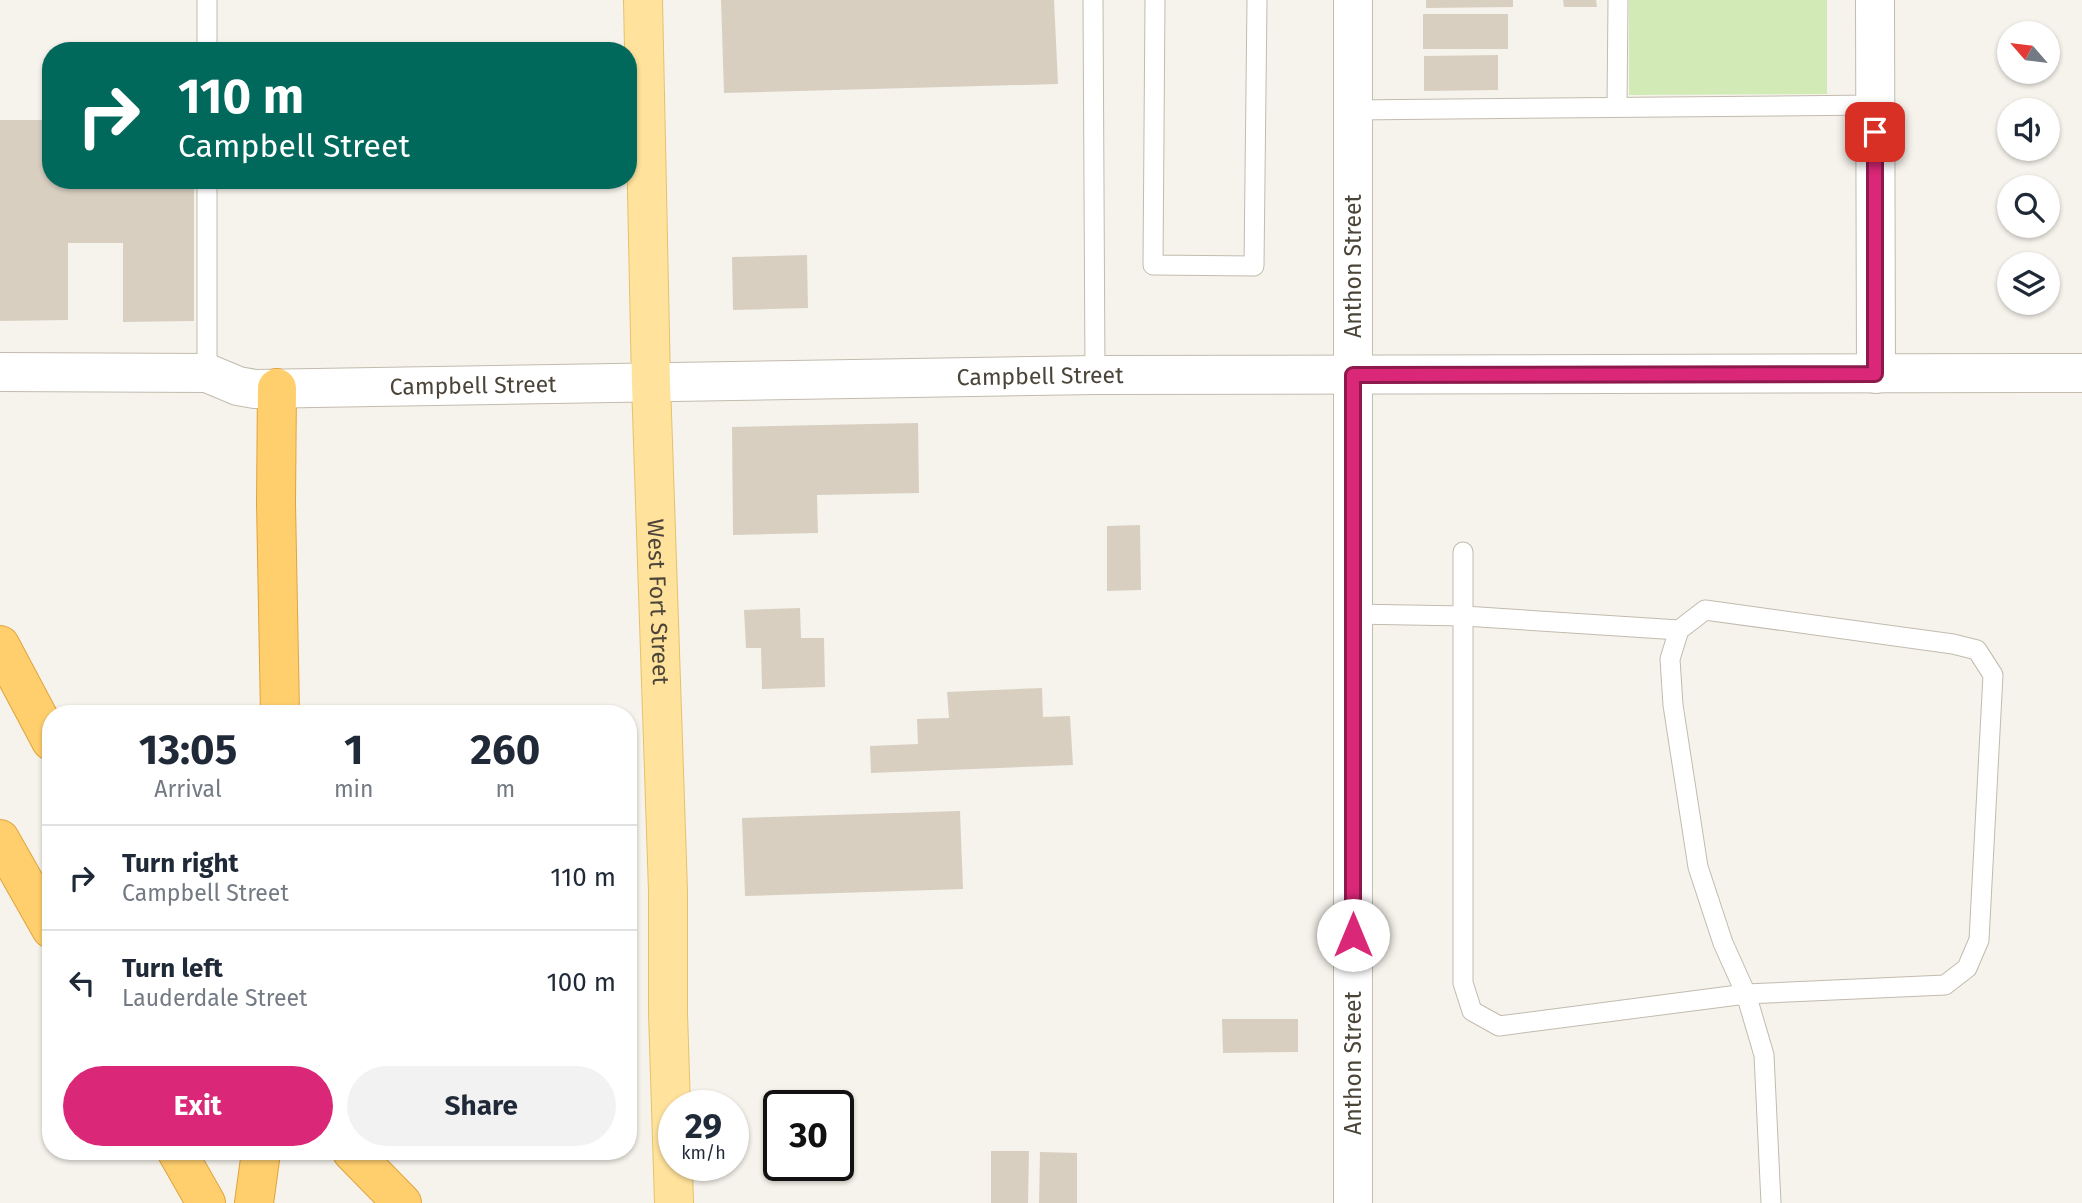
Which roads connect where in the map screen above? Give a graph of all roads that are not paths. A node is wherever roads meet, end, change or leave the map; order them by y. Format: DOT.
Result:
graph roads {
  1 [pos="207,0"];
  2 [pos="643,0"];
  3 [pos="1094,0"];
  4 [pos="1155,0"];
  5 [pos="1257,0"];
  6 [pos="1353,0"];
  7 [pos="1618,0"];
  8 [pos="1875,0"];
  9 [pos="207,42"];
  10 [pos="1875,105"];
  11 [pos="1617,107"];
  12 [pos="1353,110"];
  13 [pos="207,189"];
  14 [pos="0,373"];
  15 [pos="207,373"];
  16 [pos="2082,373"];
  17 [pos="1875,374"];
  18 [pos="1095,375"];
  19 [pos="1353,375"];
  20 [pos="651,383"];
  21 [pos="277,388"];
  22 [pos="1463,552"];
  23 [pos="1353,614"];
  24 [pos="1464,616"];
  25 [pos="1679,630"];
  26 [pos="0,645"];
  27 [pos="280,705"];
  28 [pos="42,723"];
  29 [pos="0,839"];
  30 [pos="42,913"];
  31 [pos="1746,995"];
  32 [pos="260,1160"];
  33 [pos="360,1160"];
  34 [pos="254,1203"];
  35 [pos="402,1203"];
  36 [pos="674,1203"];
  37 [pos="1353,1203"];
  38 [pos="1771,1203"];
  1 -- 9 [label="lane"];
  2 -- 20 [label="main road, West Fort Street"];
  3 -- 18 [label="lane"];
  4 -- 5 [label="lane"];
  6 -- 12 [label="street, Anthon Street"];
  7 -- 11 [label="lane"];
  8 -- 10 [label="street"];
  10 -- 11 [label="lane"];
  10 -- 17 [label="street"];
  11 -- 12 [label="lane"];
  12 -- 19 [label="street, Anthon Street"];
  13 -- 15 [label="lane"];
  14 -- 15 [label="street, Campbell Street"];
  15 -- 21 [label="street, Campbell Street"];
  16 -- 17 [label="street, Campbell Street"];
  17 -- 19 [label="street, Campbell Street"];
  18 -- 19 [label="street, Campbell Street"];
  18 -- 20 [label="street, Campbell Street"];
  19 -- 23 [label="street, Anthon Street"];
  20 -- 21 [label="street, Campbell Street"];
  20 -- 36 [label="main road, West Fort Street"];
  21 -- 27 [label="highway"];
  22 -- 24 [label="lane"];
  23 -- 24 [label="lane"];
  23 -- 37 [label="street, Anthon Street"];
  24 -- 25 [label="lane"];
  24 -- 31 [label="lane"];
  25 -- 31 [label="lane"];
  25 -- 31 [label="lane"];
  26 -- 28 [label="highway"];
  29 -- 30 [label="highway"];
  31 -- 38 [label="lane"];
  32 -- 34 [label="highway"];
  33 -- 35 [label="highway"];
}
